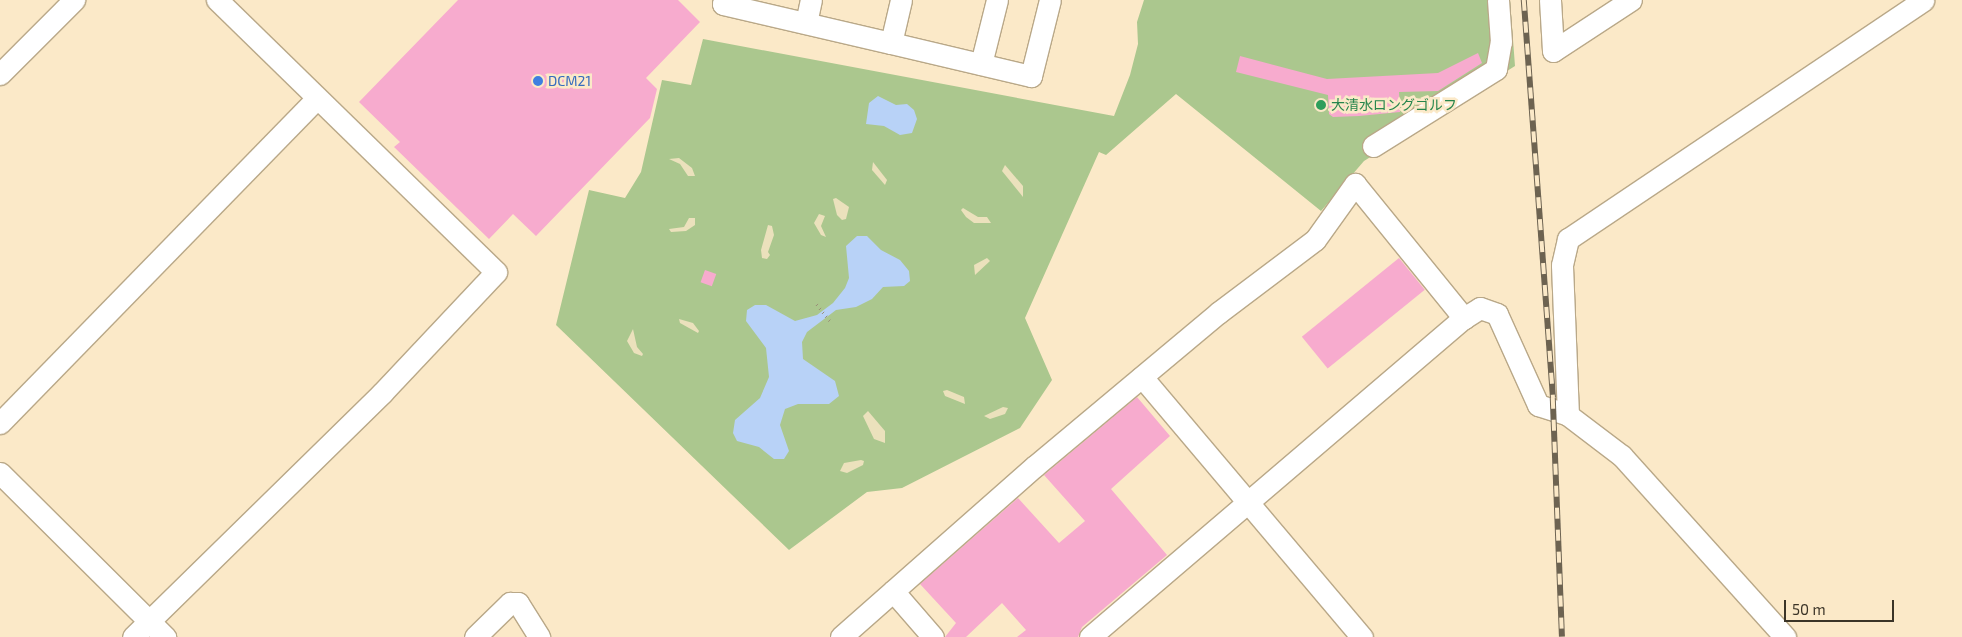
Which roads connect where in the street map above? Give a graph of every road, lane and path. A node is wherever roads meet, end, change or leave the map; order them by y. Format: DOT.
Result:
graph roads {
  1 [pos="74,0"];
  2 [pos="217,0"];
  3 [pos="724,0"];
  4 [pos="811,0"];
  5 [pos="901,0"];
  6 [pos="996,0"];
  7 [pos="1050,0"];
  8 [pos="1498,0"];
  9 [pos="1550,0"];
  10 [pos="1630,0"];
  11 [pos="1922,0"];
  12 [pos="806,23"];
  13 [pos="891,43"];
  14 [pos="982,64"];
  15 [pos="0,74"];
  16 [pos="316,99"];
  17 [pos="1374,146"];
  18 [pos="818,304"];
  19 [pos="1464,318"];
  20 [pos="832,323"];
  21 [pos="1142,377"];
  22 [pos="1568,415"];
  23 [pos="0,423"];
  24 [pos="0,473"];
  25 [pos="1247,501"];
  26 [pos="894,591"];
  27 [pos="149,620"];
  28 [pos="134,637"];
  29 [pos="165,637"];
  30 [pos="475,637"];
  31 [pos="540,637"];
  32 [pos="841,637"];
  33 [pos="933,637"];
  34 [pos="1090,637"];
  35 [pos="1362,637"];
  36 [pos="1785,637"];
  1 -- 15 [label="street"];
  2 -- 16 [label="street"];
  3 -- 12 [label="street"];
  4 -- 12 [label="street"];
  5 -- 13 [label="street"];
  6 -- 14 [label="street"];
  7 -- 14 [label="street"];
  8 -- 17 [label="street"];
  9 -- 10 [label="street"];
  11 -- 22 [label="street"];
  12 -- 13 [label="street"];
  13 -- 14 [label="street"];
  16 -- 23 [label="street"];
  16 -- 27 [label="street"];
  18 -- 20 [label="path"];
  19 -- 21 [label="street"];
  19 -- 22 [label="street"];
  19 -- 25 [label="street"];
  21 -- 25 [label="street"];
  21 -- 26 [label="street"];
  22 -- 36 [label="street"];
  24 -- 27 [label="street"];
  25 -- 34 [label="street"];
  25 -- 35 [label="street"];
  26 -- 32 [label="street"];
  26 -- 33 [label="street"];
  27 -- 28 [label="street"];
  27 -- 29 [label="street"];
  30 -- 31 [label="street"];
}
